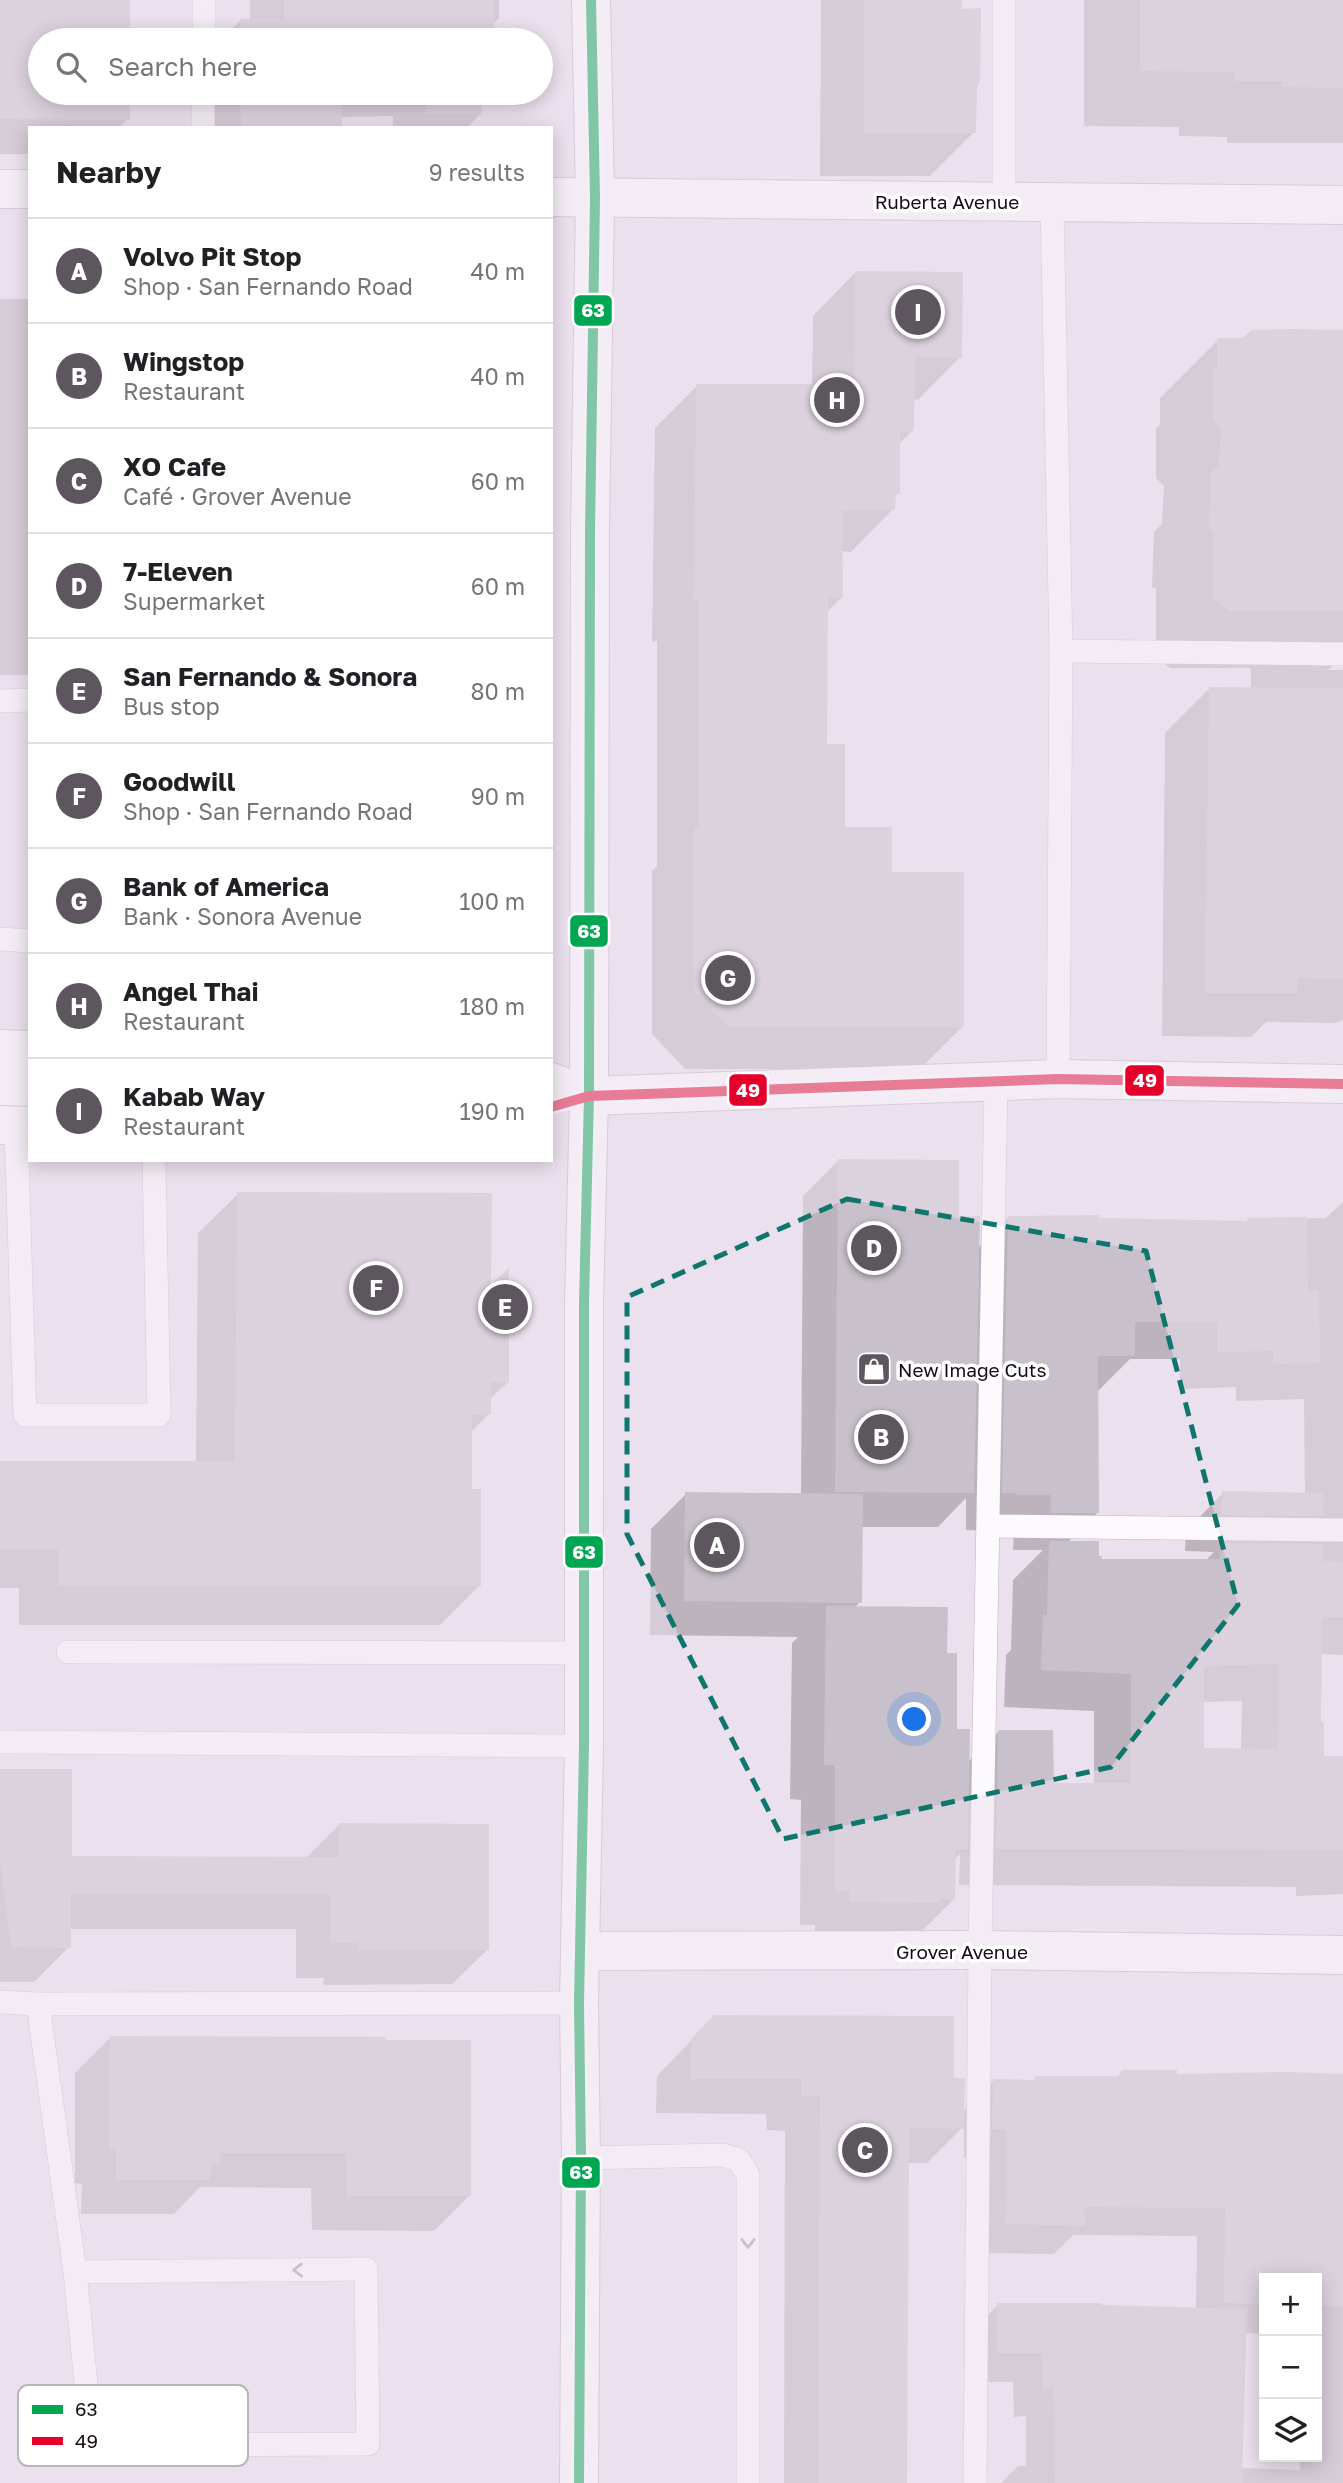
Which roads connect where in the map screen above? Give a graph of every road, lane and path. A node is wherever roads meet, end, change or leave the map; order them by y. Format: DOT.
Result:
graph roads {
  1 [pos="204,0"];
  2 [pos="591,0"];
  3 [pos="1004,0"];
  4 [pos="204,28"];
  5 [pos="203,105"];
  6 [pos="203,126"];
  7 [pos="0,189"];
  8 [pos="28,189"];
  9 [pos="553,197"];
  10 [pos="595,197"];
  11 [pos="1004,202"];
  12 [pos="1052,202"];
  13 [pos="1343,205"];
  14 [pos="1061,651"];
  15 [pos="1343,654"];
  16 [pos="28,700"];
  17 [pos="0,701"];
  18 [pos="0,939"];
  19 [pos="28,941"];
  20 [pos="0,1049"];
  21 [pos="28,1049"];
  22 [pos="1058,1079"];
  23 [pos="996,1081"];
  24 [pos="553,1083"];
  25 [pos="1343,1084"];
  26 [pos="0,1086"];
  27 [pos="28,1087"];
  28 [pos="589,1096"];
  29 [pos="553,1106"];
  30 [pos="15,1126"];
  31 [pos="154,1162"];
  32 [pos="988,1526"];
  33 [pos="1343,1530"];
  34 [pos="68,1652"];
  35 [pos="583,1653"];
  36 [pos="0,1742"];
  37 [pos="584,1746"];
  38 [pos="980,1950"];
  39 [pos="581,1951"];
  40 [pos="1343,1955"];
  41 [pos="0,2002"];
  42 [pos="579,2003"];
  43 [pos="38,2004"];
  44 [pos="581,2158"];
  45 [pos="75,2273"];
  46 [pos="86,2385"];
  47 [pos="248,2444"];
  48 [pos="579,2483"];
  49 [pos="748,2483"];
  50 [pos="975,2483"];
  1 -- 4 [label="lane"];
  2 -- 10 [label="main road"];
  3 -- 11 [label="lane"];
  5 -- 6 [label="lane"];
  7 -- 8 [label="main road"];
  9 -- 10 [label="main road, Ruberta Avenue"];
  10 -- 11 [label="main road, Ruberta Avenue"];
  10 -- 28 [label="main road"];
  11 -- 12 [label="main road, Ruberta Avenue"];
  12 -- 13 [label="main road, Ruberta Avenue"];
  12 -- 14 [label="lane"];
  14 -- 15 [label="lane"];
  14 -- 22 [label="lane"];
  16 -- 17 [label="lane"];
  18 -- 19 [label="lane"];
  20 -- 21 [label="main road"];
  22 -- 23 [label="main road"];
  22 -- 25 [label="main road"];
  23 -- 28 [label="main road"];
  23 -- 32 [label="lane"];
  24 -- 28 [label="main road"];
  26 -- 27 [label="main road"];
  28 -- 29 [label="main road"];
  28 -- 35 [label="main road"];
  30 -- 31 [label="lane"];
  32 -- 33 [label="lane"];
  32 -- 38 [label="lane"];
  34 -- 35 [label="lane"];
  35 -- 37 [label="main road"];
  36 -- 37 [label="lane"];
  37 -- 39 [label="main road"];
  38 -- 39 [label="main road, Grover Avenue"];
  38 -- 40 [label="main road, Grover Avenue"];
  38 -- 50 [label="lane"];
  39 -- 42 [label="main road"];
  41 -- 43 [label="lane"];
  42 -- 43 [label="lane"];
  42 -- 44 [label="main road"];
  43 -- 45 [label="lane"];
  44 -- 48 [label="main road"];
  44 -- 49 [label="lane, one-way"];
  45 -- 46 [label="lane, one-way"];
  47 -- 45 [label="lane, one-way"];
}
